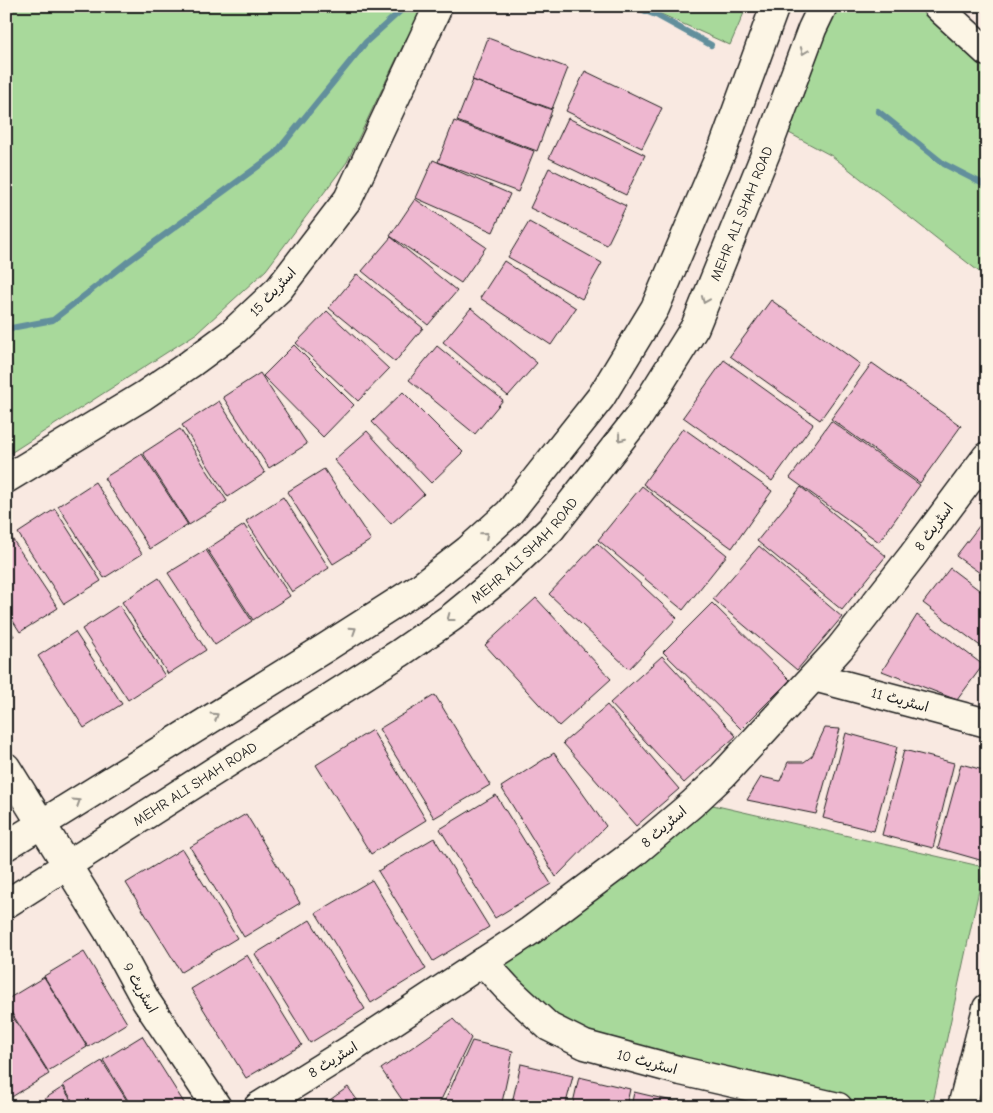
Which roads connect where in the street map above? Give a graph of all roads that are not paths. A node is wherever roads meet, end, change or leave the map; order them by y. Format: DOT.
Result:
graph roads {
  1 [pos="775,6"];
  2 [pos="823,6"];
  3 [pos="936,6"];
  4 [pos="436,11"];
  5 [pos="987,52"];
  6 [pos="987,456"];
  7 [pos="6,479"];
  8 [pos="814,677"];
  9 [pos="987,724"];
  10 [pos="6,767"];
  11 [pos="42,823"];
  12 [pos="6,846"];
  13 [pos="66,866"];
  14 [pos="6,904"];
  15 [pos="483,962"];
  16 [pos="987,1008"];
  17 [pos="217,1107"];
  18 [pos="258,1107"];
  19 [pos="838,1107"];
  20 [pos="962,1107"];
  11 -- 1 [label="street, one-way"];
  2 -- 13 [label="street, MEHR ALI SHAH ROAD, one-way"];
  3 -- 5 [label="street"];
  4 -- 7 [label="street, اسٹریٹ 15"];
  6 -- 8 [label="street, اسٹریٹ 8"];
  8 -- 9 [label="street, اسٹریٹ 11"];
  8 -- 15 [label="street, اسٹریٹ 8"];
  10 -- 11 [label="street, اسٹریٹ 9"];
  11 -- 12 [label="street"];
  11 -- 13 [label="street, اسٹریٹ 9"];
  13 -- 14 [label="street, MEHR ALI SHAH ROAD"];
  13 -- 17 [label="street, اسٹریٹ 9"];
  15 -- 18 [label="street, اسٹریٹ 8"];
  15 -- 19 [label="street, اسٹریٹ 10"];
  16 -- 20 [label="street"];
}
